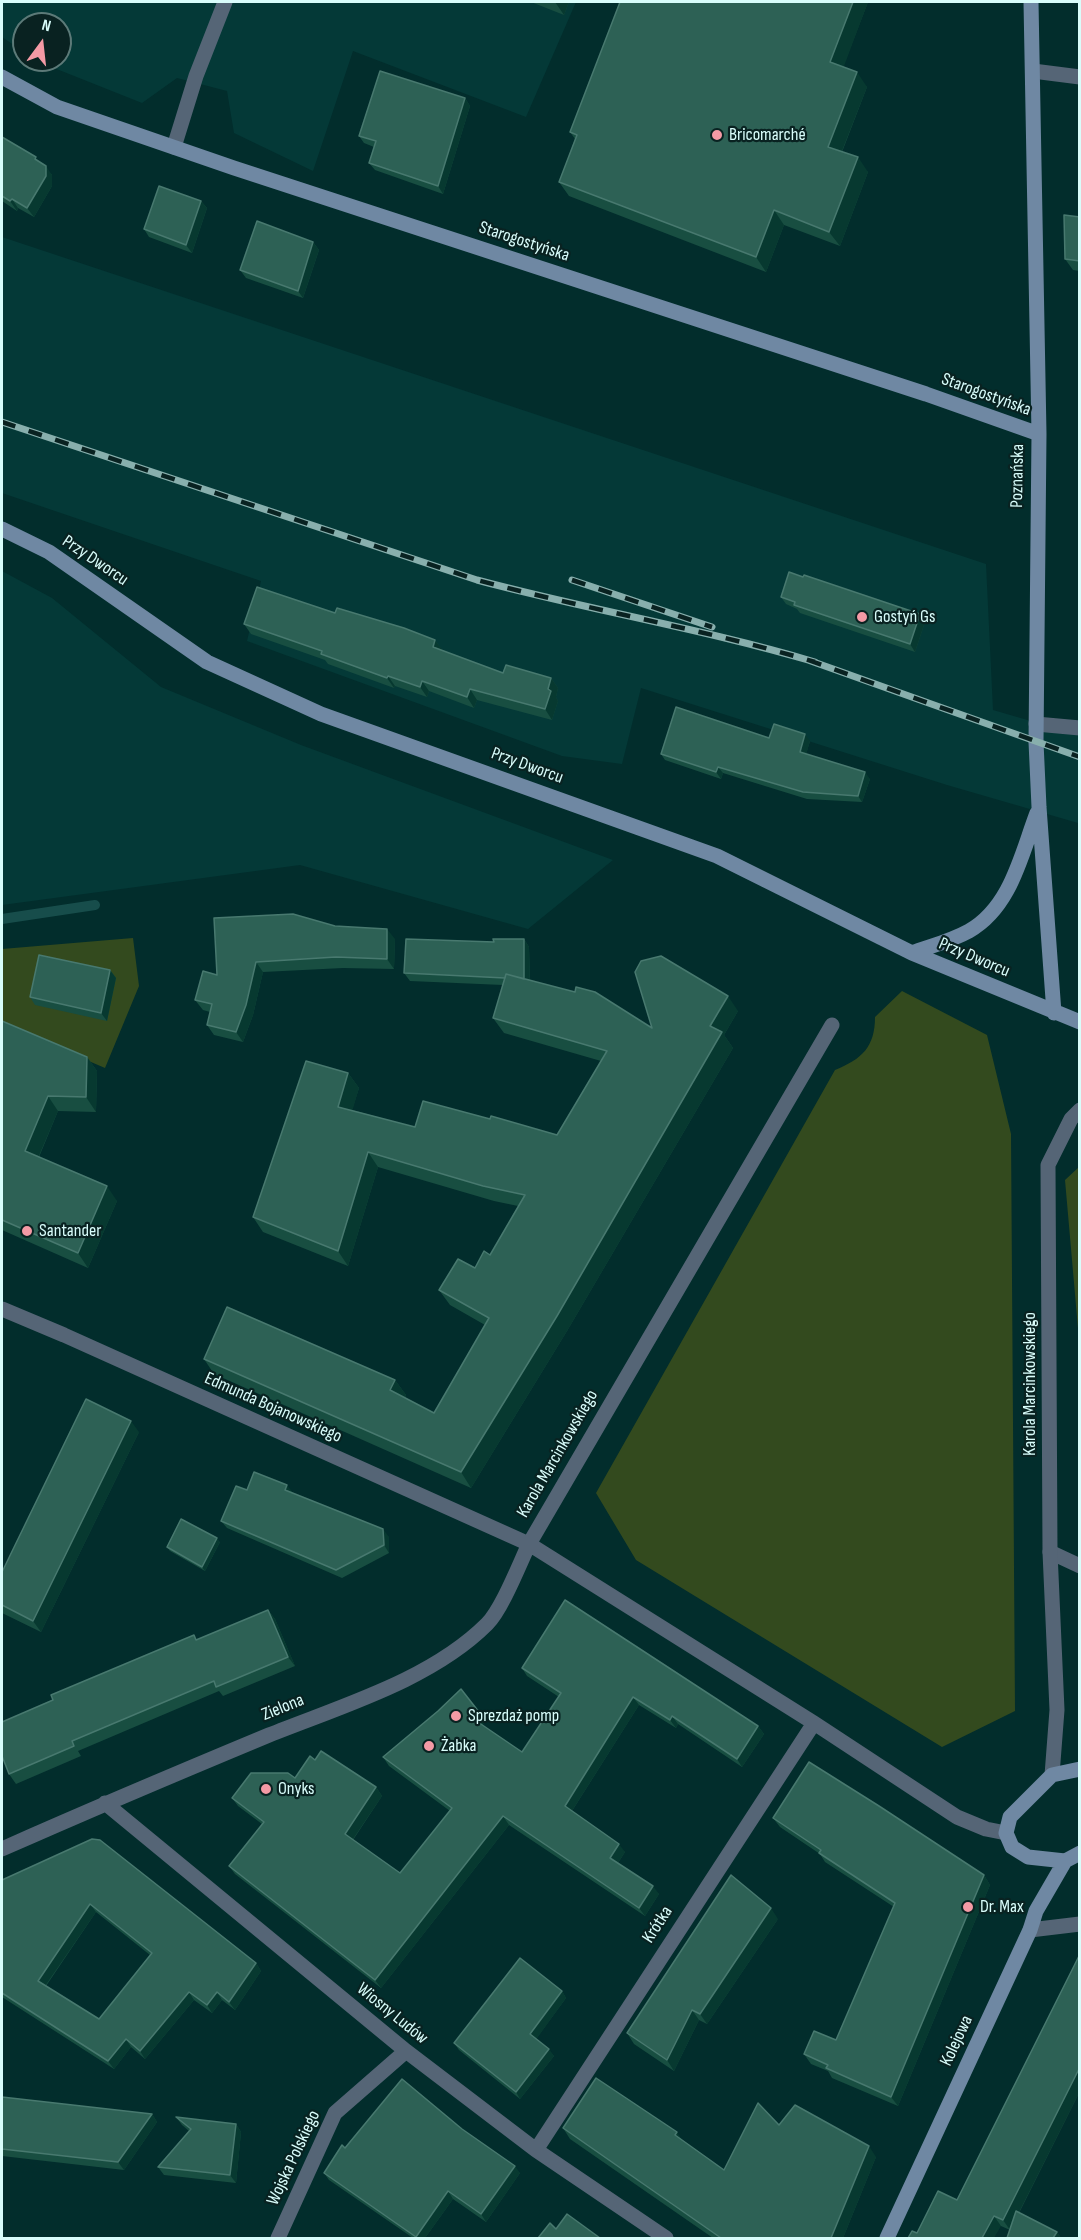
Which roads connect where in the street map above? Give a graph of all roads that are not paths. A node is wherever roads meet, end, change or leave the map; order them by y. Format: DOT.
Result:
graph roads {
  1 [pos="225,2"];
  2 [pos="1031,2"];
  3 [pos="1033,71"];
  4 [pos="2,77"];
  5 [pos="1080,77"];
  6 [pos="174,147"];
  7 [pos="1039,434"];
  8 [pos="2,529"];
  9 [pos="1036,724"];
  10 [pos="1080,728"];
  11 [pos="1039,807"];
  12 [pos="912,952"];
  13 [pos="1054,1013"];
  14 [pos="1080,1022"];
  15 [pos="832,1025"];
  16 [pos="1080,1110"];
  17 [pos="2,1309"];
  18 [pos="529,1544"];
  19 [pos="1050,1552"];
  20 [pos="1080,1566"];
  21 [pos="814,1723"];
  22 [pos="1080,1769"];
  23 [pos="1052,1775"];
  24 [pos="105,1803"];
  25 [pos="1006,1833"];
  26 [pos="2,1849"];
  27 [pos="1080,1853"];
  28 [pos="1065,1861"];
  29 [pos="1080,1924"];
  30 [pos="1030,1930"];
  31 [pos="406,2051"];
  32 [pos="536,2150"];
  33 [pos="278,2238"];
  34 [pos="666,2238"];
  35 [pos="887,2238"];
  1 -- 6 [label="street"];
  2 -- 3 [label="street, Poznańska"];
  3 -- 5 [label="street"];
  3 -- 7 [label="street, Poznańska"];
  4 -- 6 [label="street, Starogostyńska"];
  6 -- 7 [label="street, Starogostyńska"];
  7 -- 9 [label="street, Poznańska"];
  8 -- 12 [label="street, Przy Dworcu"];
  9 -- 10 [label="street"];
  9 -- 11 [label="street, Poznańska"];
  11 -- 12 [label="street, Poznańska"];
  11 -- 13 [label="street, Poznańska"];
  12 -- 13 [label="street, Przy Dworcu"];
  13 -- 14 [label="street"];
  15 -- 18 [label="street, Karola Marcinkowskiego"];
  16 -- 19 [label="street, Karola Marcinkowskiego"];
  17 -- 18 [label="street, Edmunda Bojanowskiego"];
  18 -- 21 [label="street, Karola Marcinkowskiego"];
  18 -- 24 [label="street, Zielona"];
  19 -- 20 [label="street"];
  19 -- 23 [label="street, Karola Marcinkowskiego"];
  21 -- 25 [label="street, Karola Marcinkowskiego"];
  21 -- 32 [label="street, Krótka"];
  22 -- 23 [label="street"];
  23 -- 25 [label="street"];
  24 -- 26 [label="street, Zielona"];
  24 -- 31 [label="street, Wiosny Ludów"];
  25 -- 28 [label="street"];
  27 -- 28 [label="street"];
  28 -- 30 [label="street, Kolejowa"];
  29 -- 30 [label="street"];
  30 -- 35 [label="street, Kolejowa"];
  31 -- 32 [label="street, Wiosny Ludów"];
  31 -- 33 [label="street, Wojska Polskiego"];
  32 -- 34 [label="street, Wiosny Ludów"];
}
